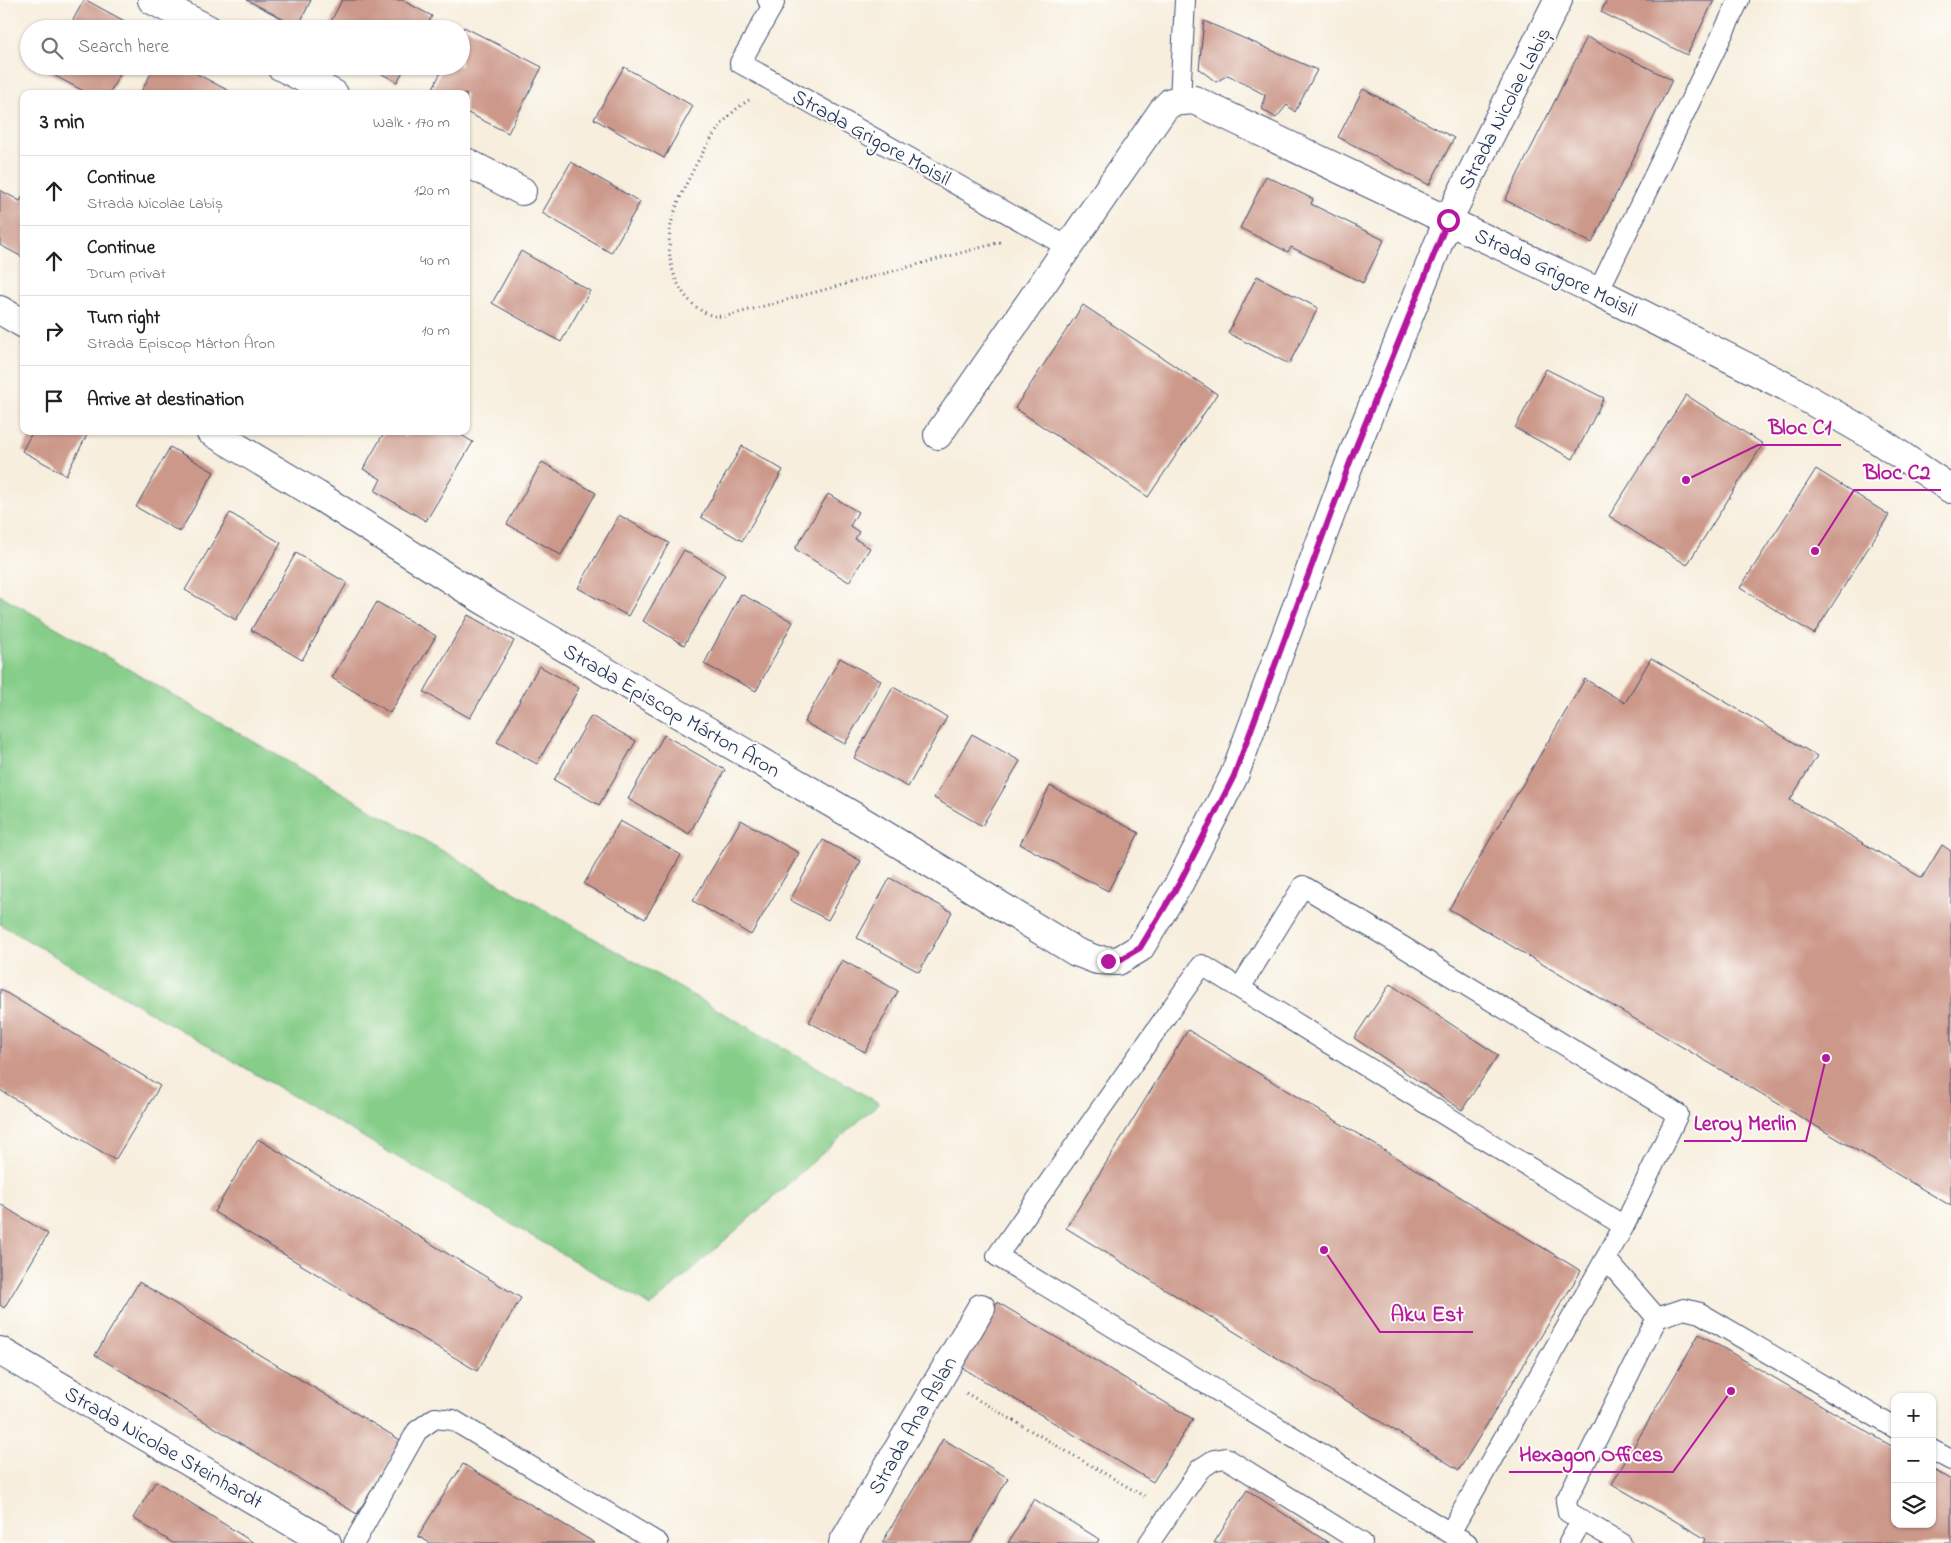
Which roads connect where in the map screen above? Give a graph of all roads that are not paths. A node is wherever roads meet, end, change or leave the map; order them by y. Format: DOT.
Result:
graph roads {
  1 [pos="152,0"];
  2 [pos="768,0"];
  3 [pos="1185,0"];
  4 [pos="1558,0"];
  5 [pos="1739,0"];
  6 [pos="191,20"];
  7 [pos="297,75"];
  8 [pos="326,90"];
  9 [pos="1180,100"];
  10 [pos="470,164"];
  11 [pos="522,191"];
  12 [pos="1448,220"];
  13 [pos="1068,247"];
  14 [pos="1598,292"];
  15 [pos="0,310"];
  16 [pos="20,322"];
  17 [pos="217,435"];
  18 [pos="938,436"];
  19 [pos="1951,489"];
  20 [pos="1140,948"];
  21 [pos="1240,988"];
  22 [pos="1624,1226"];
  23 [pos="1606,1259"];
  24 [pos="981,1308"];
  25 [pos="1657,1318"];
  26 [pos="0,1350"];
  27 [pos="1891,1426"];
  28 [pos="1936,1452"];
  29 [pos="1951,1460"];
  30 [pos="1582,1520"];
  31 [pos="1450,1533"];
  32 [pos="1599,1537"];
  33 [pos="327,1543"];
  34 [pos="354,1543"];
  35 [pos="658,1543"];
  36 [pos="843,1543"];
  37 [pos="1149,1543"];
  38 [pos="1362,1543"];
  39 [pos="1468,1543"];
  40 [pos="1569,1543"];
  41 [pos="1621,1543"];
  1 -- 6 [label="street"];
  2 -- 13 [label="lane, Strada Grigore Moisil"];
  3 -- 9 [label="lane"];
  4 -- 12 [label="street, Strada Nicolae Labiș"];
  5 -- 14 [label="lane"];
  7 -- 8 [label="street"];
  9 -- 12 [label="street, Strada Grigore Moisil"];
  9 -- 13 [label="street"];
  10 -- 11 [label="street"];
  12 -- 14 [label="street, Strada Grigore Moisil"];
  12 -- 20 [label="street, Strada Nicolae Labiș"];
  13 -- 18 [label="street"];
  14 -- 19 [label="street, Strada Grigore Moisil"];
  15 -- 16 [label="street"];
  17 -- 20 [label="street, Strada Episcop Márton Áron"];
  21 -- 22 [label="lane"];
  21 -- 22 [label="lane"];
  21 -- 31 [label="lane"];
  22 -- 23 [label="lane"];
  23 -- 25 [label="lane"];
  23 -- 31 [label="lane"];
  24 -- 36 [label="street, Strada Ana Aslan"];
  25 -- 27 [label="lane"];
  25 -- 30 [label="lane"];
  26 -- 33 [label="street, Strada Nicolae Steinhardt"];
  28 -- 29 [label="lane"];
  30 -- 32 [label="lane"];
  30 -- 40 [label="lane"];
  31 -- 39 [label="lane"];
  32 -- 41 [label="lane"];
  34 -- 35 [label="lane"];
  37 -- 38 [label="lane"];
}
